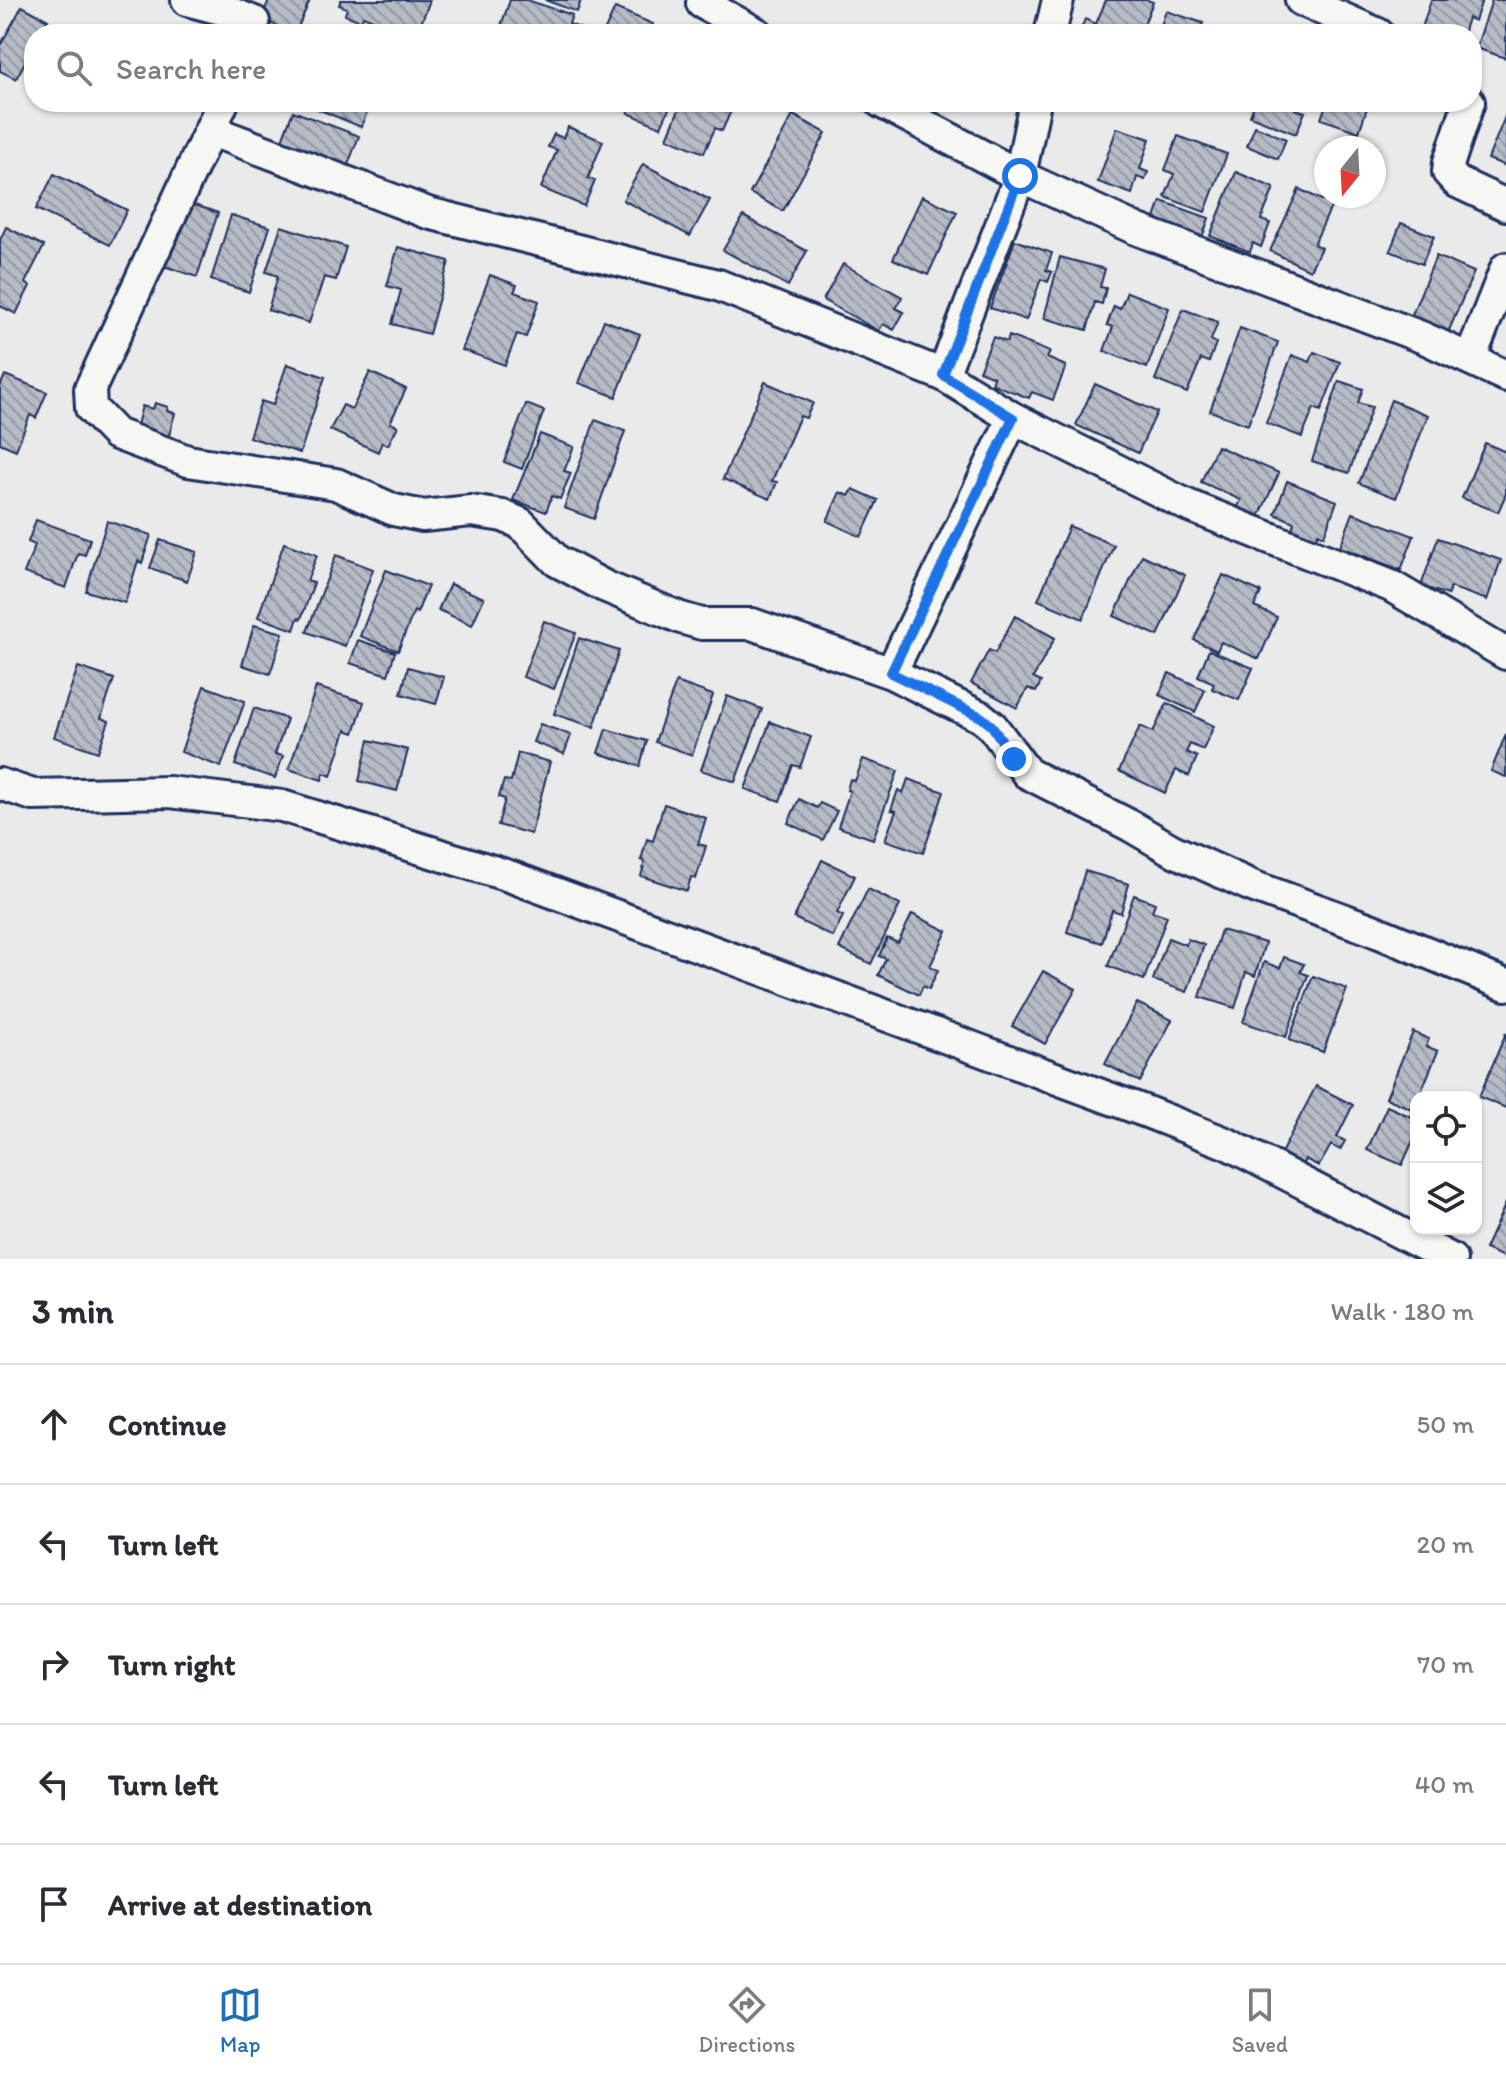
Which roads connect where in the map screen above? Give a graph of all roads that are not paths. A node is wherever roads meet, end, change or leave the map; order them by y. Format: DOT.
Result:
graph roads {
  1 [pos="187,0"];
  2 [pos="1058,0"];
  3 [pos="1301,0"];
  4 [pos="702,3"];
  5 [pos="256,19"];
  6 [pos="740,24"];
  7 [pos="1052,24"];
  8 [pos="1355,24"];
  9 [pos="219,112"];
  10 [pos="900,112"];
  11 [pos="1033,112"];
  12 [pos="1466,112"];
  13 [pos="212,131"];
  14 [pos="1020,176"];
  15 [pos="1506,205"];
  16 [pos="1506,268"];
  17 [pos="1470,359"];
  18 [pos="943,375"];
  19 [pos="1506,376"];
  20 [pos="1013,418"];
  21 [pos="1506,654"];
  22 [pos="891,673"];
  23 [pos="0,784"];
  24 [pos="1506,985"];
  25 [pos="1451,1259"];
  1 -- 5 [label="street"];
  2 -- 7 [label="street"];
  3 -- 8 [label="street"];
  4 -- 6 [label="street"];
  9 -- 13 [label="street"];
  10 -- 14 [label="street"];
  11 -- 14 [label="street"];
  12 -- 15 [label="street"];
  13 -- 18 [label="street"];
  13 -- 22 [label="street"];
  14 -- 17 [label="street"];
  14 -- 18 [label="street"];
  16 -- 17 [label="street"];
  17 -- 19 [label="street"];
  18 -- 20 [label="street"];
  20 -- 21 [label="street"];
  20 -- 22 [label="street"];
  22 -- 24 [label="street"];
  23 -- 25 [label="street"];
}
